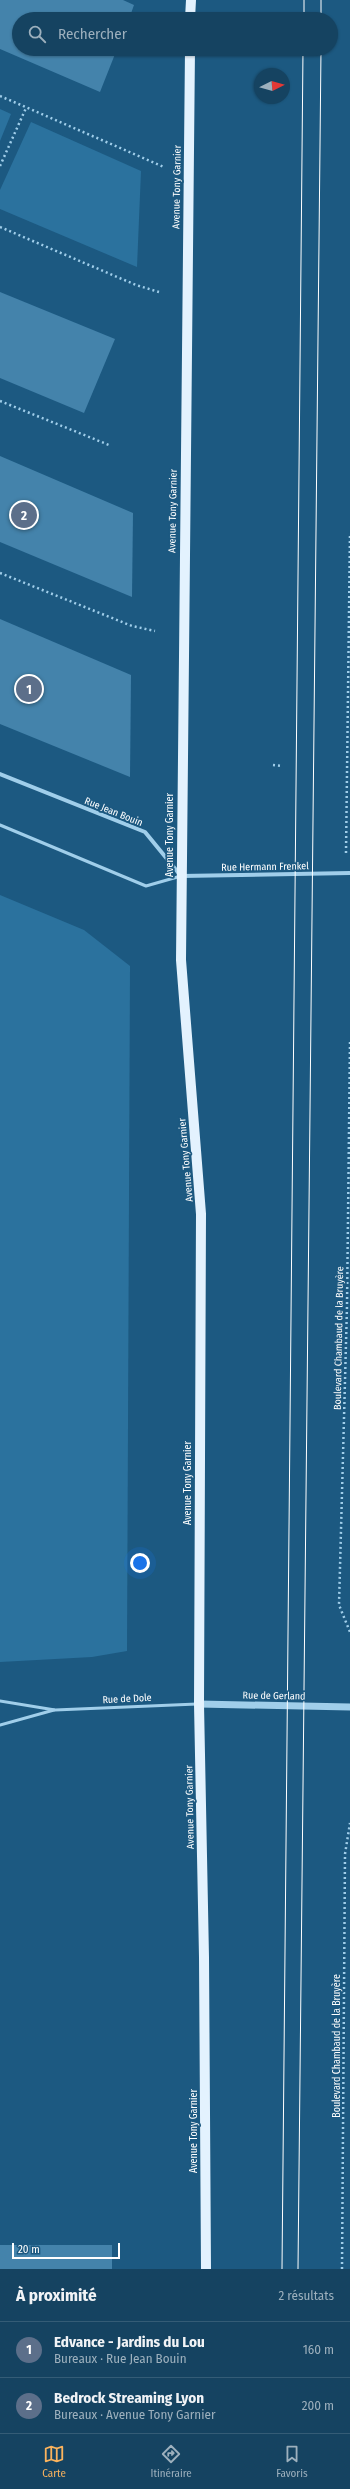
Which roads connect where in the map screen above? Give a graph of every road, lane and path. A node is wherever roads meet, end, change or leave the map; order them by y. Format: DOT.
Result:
graph roads {
  1 [pos="191,0"];
  2 [pos="190,12"];
  3 [pos="190,56"];
  4 [pos="0,96"];
  5 [pos="26,108"];
  6 [pos="0,166"];
  7 [pos="164,167"];
  8 [pos="0,227"];
  9 [pos="159,292"];
  10 [pos="0,401"];
  11 [pos="110,445"];
  12 [pos="350,533"];
  13 [pos="0,573"];
  14 [pos="155,631"];
  15 [pos="273,765"];
  16 [pos="282,766"];
  17 [pos="0,774"];
  18 [pos="0,825"];
  19 [pos="348,873"];
  20 [pos="181,876"];
  21 [pos="350,1042"];
  22 [pos="350,1632"];
  23 [pos="0,1701"];
  24 [pos="199,1704"];
  25 [pos="350,1707"];
  26 [pos="55,1710"];
  27 [pos="0,1725"];
  28 [pos="350,1823"];
  29 [pos="206,2269"];
  30 [pos="342,2269"];
  1 -- 2 [label="main road"];
  3 -- 20 [label="main road, Avenue Tony Garnier"];
  4 -- 5 [label="path"];
  5 -- 6 [label="path"];
  5 -- 7 [label="path"];
  8 -- 9 [label="path"];
  10 -- 11 [label="path"];
  12 -- 19 [label="path"];
  13 -- 14 [label="path"];
  15 -- 16 [label="path"];
  17 -- 20 [label="street, Rue Jean Bouin"];
  18 -- 20 [label="lane"];
  19 -- 20 [label="street, Rue Hermann Frenkel"];
  20 -- 24 [label="main road, Avenue Tony Garnier"];
  21 -- 22 [label="path, Boulevard Chambaud de la Bruyère"];
  23 -- 26 [label="lane, Rue de Dole"];
  24 -- 25 [label="street, Rue de Gerland"];
  24 -- 26 [label="lane, Rue de Dole"];
  24 -- 29 [label="main road, Avenue Tony Garnier"];
  26 -- 27 [label="lane, Rue de Dole"];
  28 -- 30 [label="path, Boulevard Chambaud de la Bruyère"];
}
